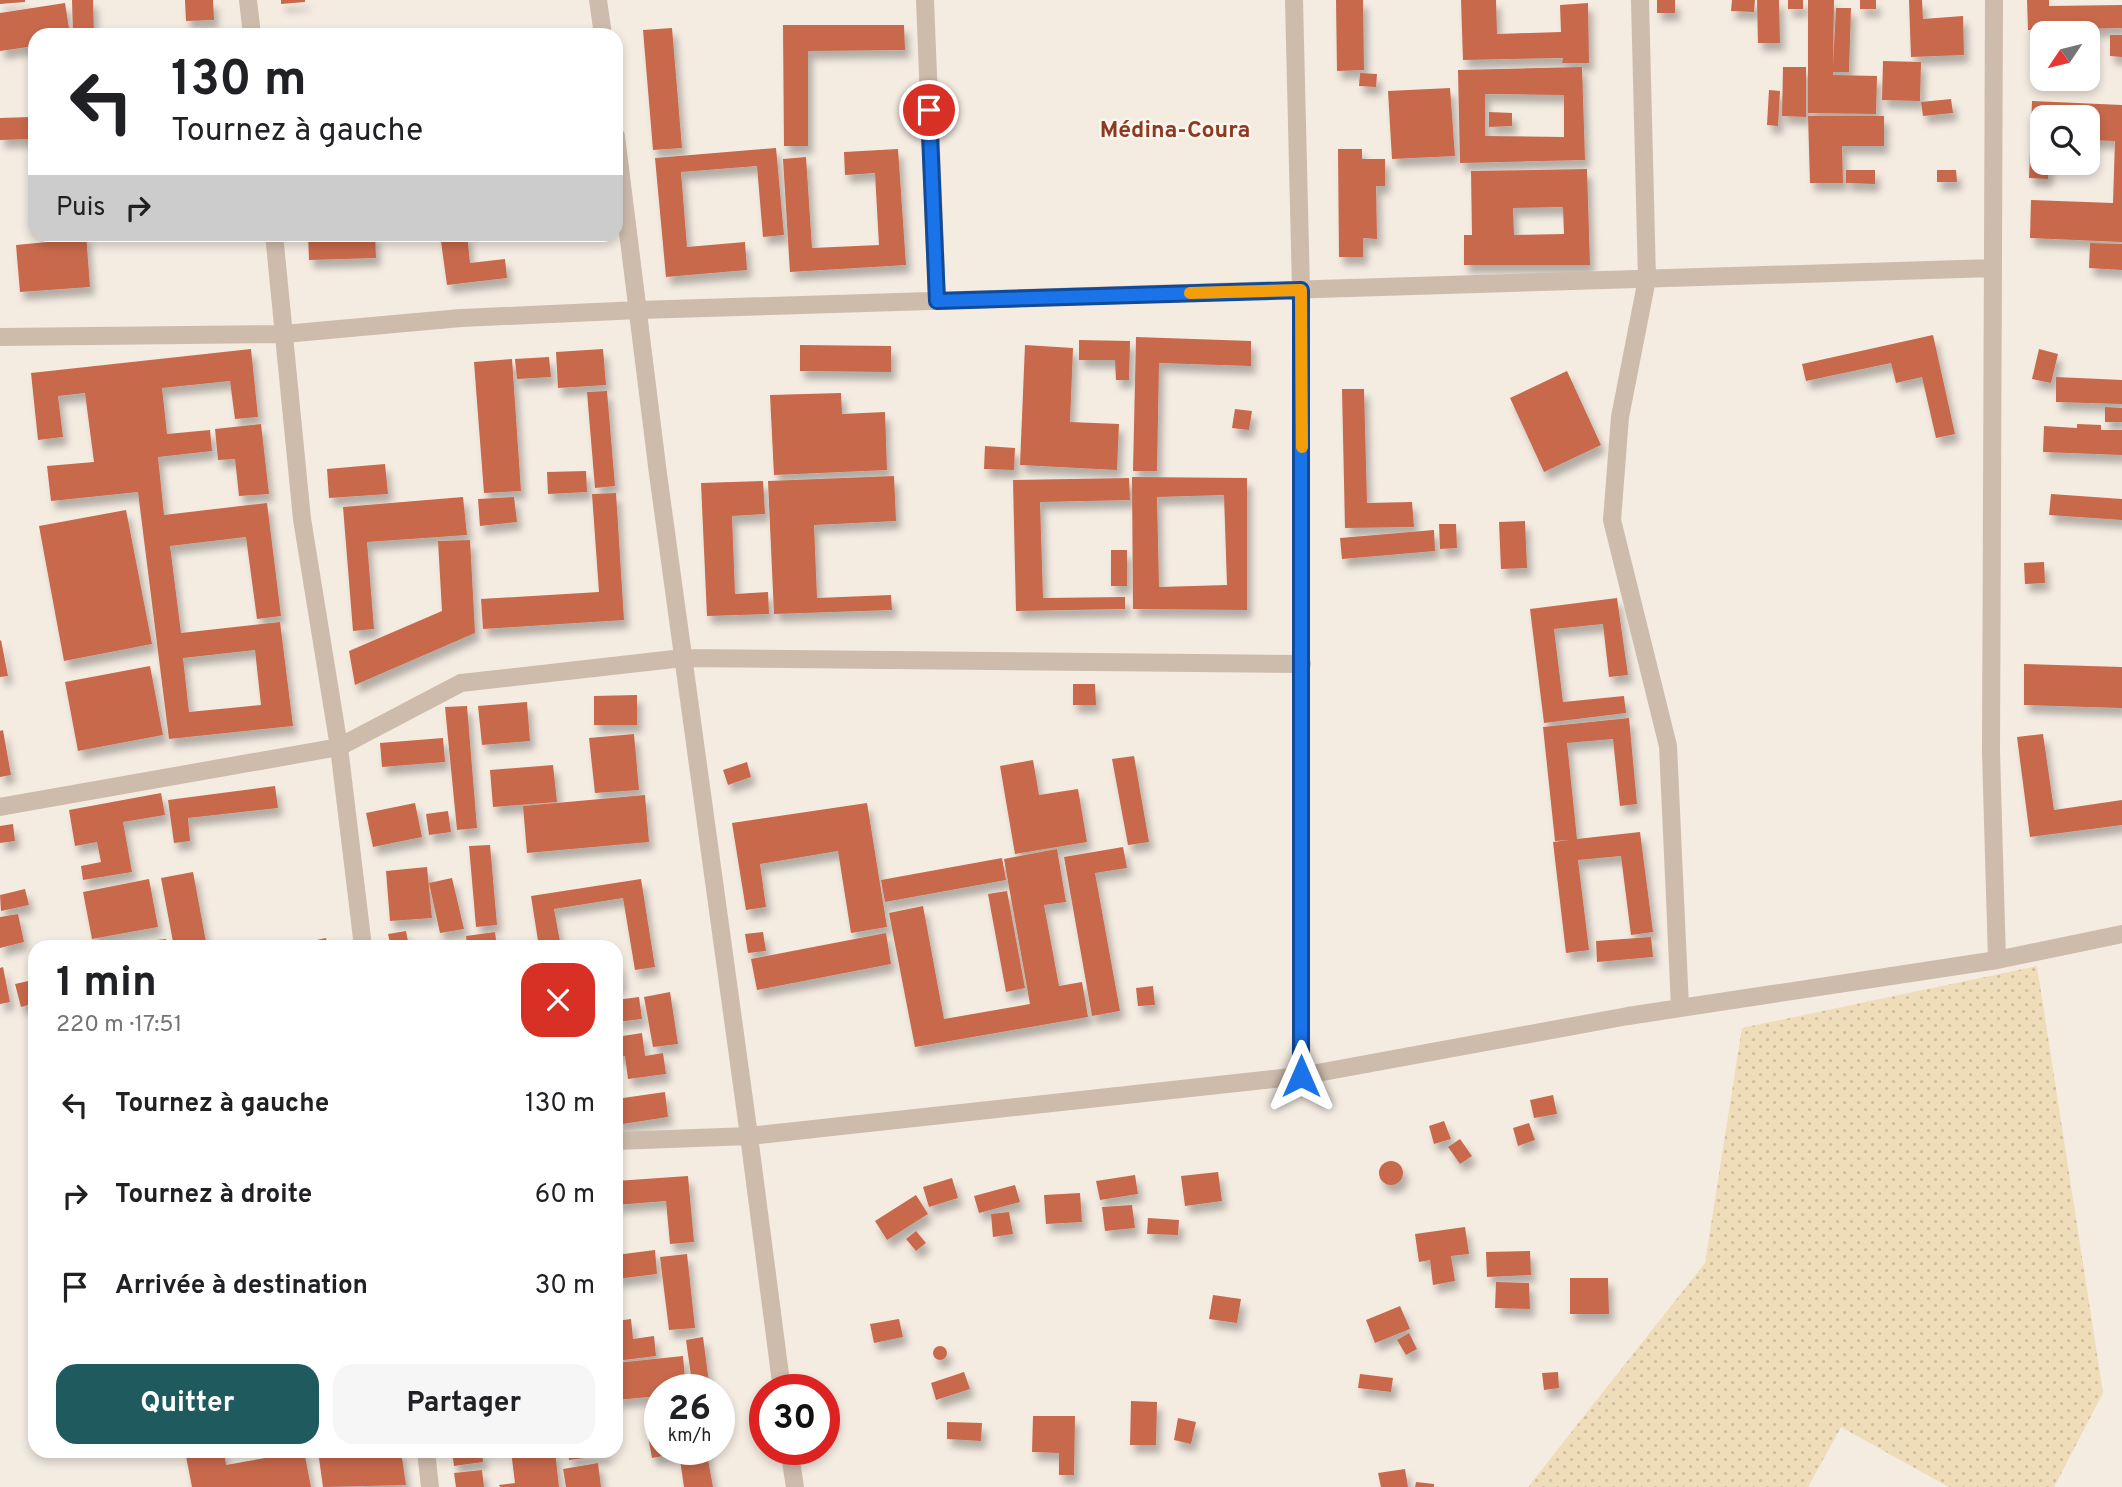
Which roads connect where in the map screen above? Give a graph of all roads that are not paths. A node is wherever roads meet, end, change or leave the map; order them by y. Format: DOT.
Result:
graph roads {
  1 [pos="248,0"];
  2 [pos="598,0"];
  3 [pos="925,0"];
  4 [pos="1294,0"];
  5 [pos="1640,0"];
  6 [pos="1994,0"];
  7 [pos="251,28"];
  8 [pos="602,28"];
  9 [pos="623,189"];
  10 [pos="275,242"];
  11 [pos="1993,268"];
  12 [pos="1647,279"];
  13 [pos="1301,290"];
  14 [pos="937,301"];
  15 [pos="639,310"];
  16 [pos="284,334"];
  17 [pos="0,337"];
  18 [pos="683,658"];
  19 [pos="1302,664"];
  20 [pos="339,747"];
  21 [pos="0,807"];
  22 [pos="2122,934"];
  23 [pos="362,940"];
  24 [pos="1997,960"];
  25 [pos="1680,1007"];
  26 [pos="1301,1076"];
  27 [pos="749,1136"];
  28 [pos="623,1141"];
  29 [pos="780,1374"];
  30 [pos="427,1458"];
  31 [pos="792,1465"];
  32 [pos="430,1487"];
  33 [pos="795,1487"];
  1 -- 7 [label="street"];
  2 -- 8 [label="street"];
  3 -- 14 [label="street"];
  4 -- 13 [label="street"];
  5 -- 12 [label="street"];
  6 -- 11 [label="street"];
  9 -- 15 [label="street"];
  10 -- 16 [label="street"];
  11 -- 12 [label="street"];
  11 -- 24 [label="street"];
  12 -- 13 [label="street"];
  12 -- 25 [label="street"];
  13 -- 14 [label="street"];
  13 -- 19 [label="street"];
  14 -- 15 [label="street"];
  15 -- 16 [label="street"];
  15 -- 18 [label="street"];
  16 -- 17 [label="street"];
  16 -- 20 [label="street"];
  18 -- 19 [label="street"];
  18 -- 20 [label="street"];
  18 -- 27 [label="street"];
  19 -- 26 [label="street"];
  20 -- 21 [label="street"];
  20 -- 23 [label="street"];
  22 -- 24 [label="street"];
  24 -- 25 [label="street"];
  25 -- 26 [label="street"];
  26 -- 27 [label="street"];
  27 -- 28 [label="street"];
  27 -- 29 [label="street"];
  30 -- 32 [label="street"];
  31 -- 33 [label="street"];
}
